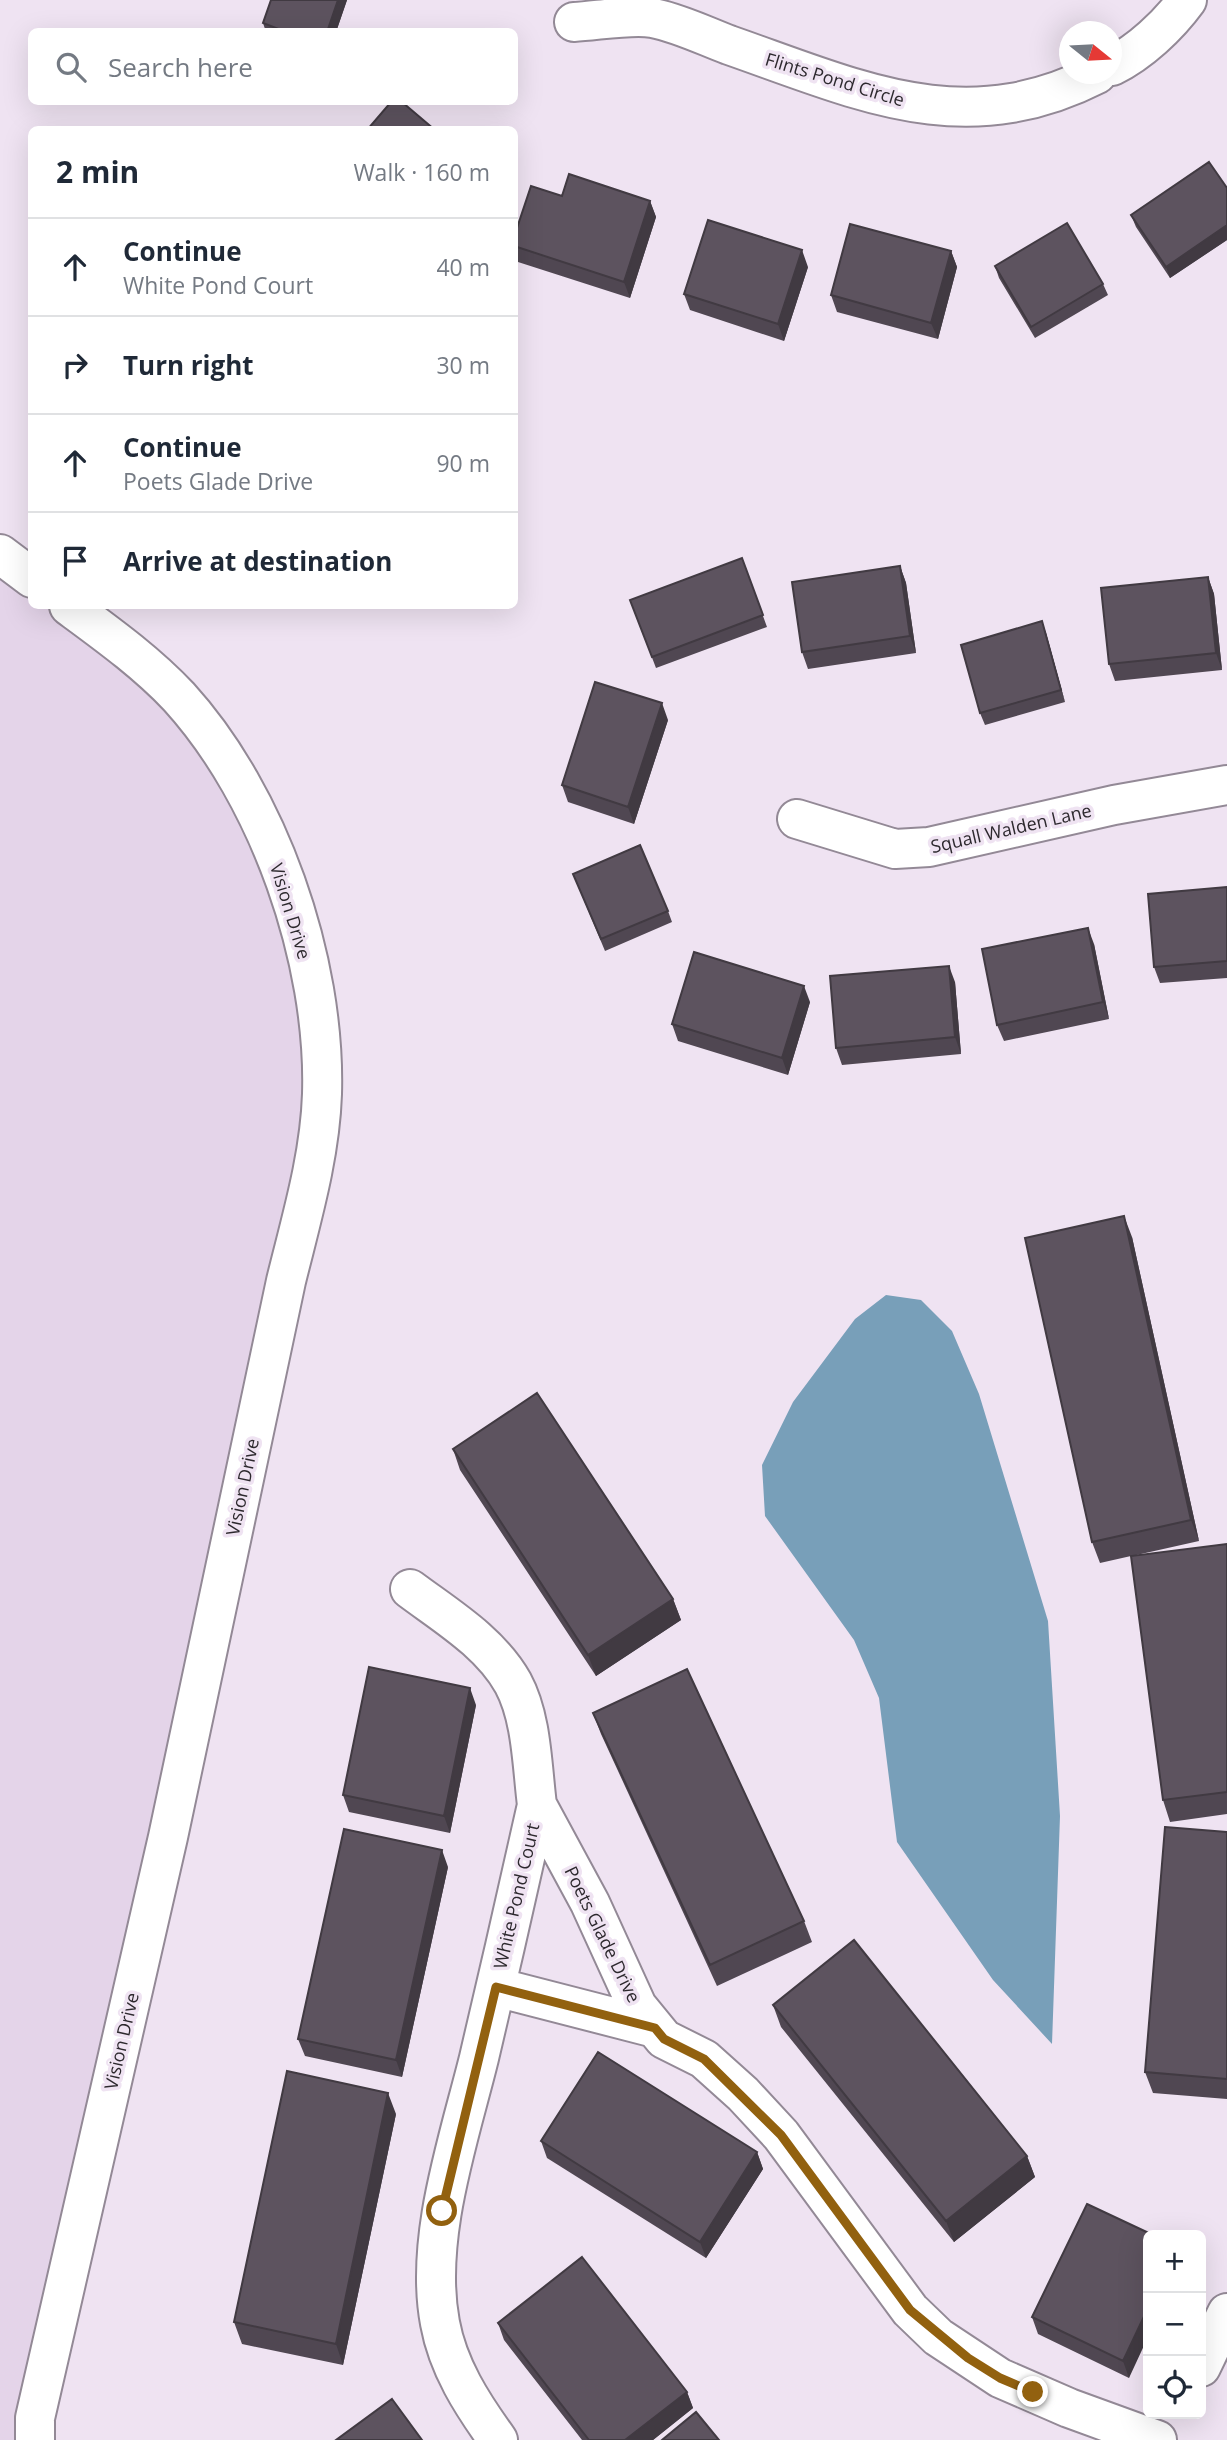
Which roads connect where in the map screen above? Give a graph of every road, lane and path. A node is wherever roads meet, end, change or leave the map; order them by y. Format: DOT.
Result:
graph roads {
  1 [pos="1186,0"];
  2 [pos="574,22"];
  3 [pos="1122,60"];
  4 [pos="1076,84"];
  5 [pos="0,554"];
  6 [pos="28,575"];
  7 [pos="73,609"];
  8 [pos="1227,785"];
  9 [pos="797,819"];
  10 [pos="410,1589"];
  11 [pos="537,1805"];
  12 [pos="496,1987"];
  13 [pos="655,2028"];
  14 [pos="1227,2313"];
  15 [pos="1206,2357"];
  16 [pos="1176,2419"];
  17 [pos="35,2440"];
  18 [pos="498,2440"];
  19 [pos="1157,2440"];
  20 [pos="1165,2440"];
  1 -- 3 [label="street"];
  2 -- 4 [label="street, Flints Pond Circle"];
  5 -- 6 [label="street"];
  7 -- 17 [label="street, Vision Drive"];
  8 -- 9 [label="street, Squall Walden Lane"];
  10 -- 11 [label="street, White Pond Court"];
  11 -- 12 [label="street, White Pond Court"];
  11 -- 13 [label="street, Poets Glade Drive"];
  12 -- 13 [label="street"];
  12 -- 18 [label="street, White Pond Court"];
  13 -- 19 [label="street, Poets Glade Drive"];
  14 -- 15 [label="street"];
  16 -- 20 [label="street"];
}
